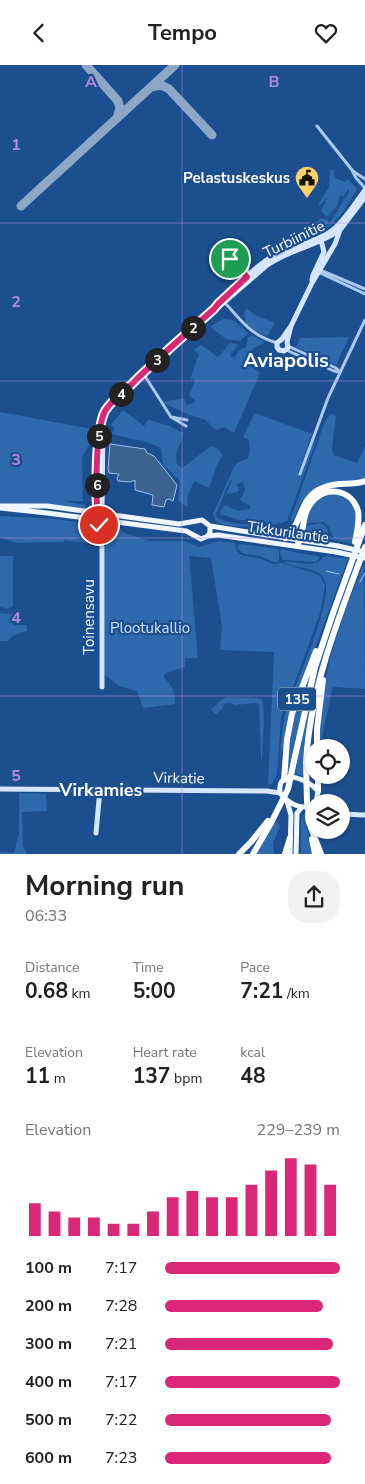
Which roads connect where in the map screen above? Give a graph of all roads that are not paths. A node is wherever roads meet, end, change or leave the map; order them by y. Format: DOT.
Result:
graph roads {
  1 [pos="317,125"];
  2 [pos="352,170"];
  3 [pos="365,179"];
  4 [pos="365,189"];
  5 [pos="365,197"];
  6 [pos="340,230"];
  7 [pos="323,239"];
  8 [pos="228,246"];
  9 [pos="220,248"];
  10 [pos="329,253"];
  11 [pos="318,271"];
  12 [pos="250,276"];
  13 [pos="365,289"];
  14 [pos="365,294"];
  15 [pos="224,301"];
  16 [pos="365,320"];
  17 [pos="277,343"];
  18 [pos="286,344"];
  19 [pos="341,372"];
  20 [pos="143,373"];
  21 [pos="172,417"];
  22 [pos="187,420"];
  23 [pos="186,426"];
  24 [pos="300,474"];
  25 [pos="365,481"];
  26 [pos="0,507"];
  27 [pos="100,513"];
  28 [pos="298,519"];
  29 [pos="101,520"];
  30 [pos="195,521"];
  31 [pos="365,525"];
  32 [pos="210,526"];
  33 [pos="192,534"];
  34 [pos="208,536"];
  35 [pos="285,538"];
  36 [pos="297,542"];
  37 [pos="365,547"];
  38 [pos="365,552"];
  39 [pos="365,558"];
  40 [pos="350,565"];
  41 [pos="351,584"];
  42 [pos="330,623"];
  43 [pos="324,664"];
  44 [pos="102,687"];
  45 [pos="317,739"];
  46 [pos="285,781"];
  47 [pos="318,784"];
  48 [pos="0,789"];
  49 [pos="100,789"];
  50 [pos="267,791"];
  51 [pos="318,791"];
  52 [pos="280,793"];
  53 [pos="306,794"];
  54 [pos="317,794"];
  55 [pos="287,800"];
  56 [pos="305,806"];
  57 [pos="302,807"];
  58 [pos="350,814"];
  59 [pos="365,815"];
  60 [pos="269,822"];
  61 [pos="96,833"];
  62 [pos="290,838"];
  63 [pos="313,839"];
  64 [pos="315,839"];
  65 [pos="239,854"];
  66 [pos="253,854"];
  67 [pos="285,854"];
  68 [pos="290,854"];
  69 [pos="296,854"];
  70 [pos="315,854"];
  71 [pos="321,854"];
  1 -- 2 [label="street"];
  2 -- 3 [label="street"];
  2 -- 4 [label="street"];
  4 -- 7 [label="street"];
  5 -- 6 [label="street"];
  6 -- 7 [label="street, Turbiinitie"];
  6 -- 10 [label="street"];
  7 -- 10 [label="street"];
  7 -- 11 [label="street"];
  7 -- 12 [label="street, Turbiinitie"];
  8 -- 12 [label="street"];
  9 -- 12 [label="street"];
  10 -- 11 [label="street"];
  11 -- 13 [label="street"];
  11 -- 14 [label="street"];
  11 -- 18 [label="street"];
  12 -- 15 [label="street, Turbiinitie"];
  15 -- 17 [label="street"];
  15 -- 20 [label="street, Turbiinitie"];
  16 -- 19 [label="street"];
  17 -- 18 [label="street"];
  17 -- 18 [label="street"];
  18 -- 19 [label="street"];
  19 -- 24 [label="street"];
  20 -- 21 [label="street"];
  20 -- 27 [label="street, Turbiinitie"];
  21 -- 22 [label="street"];
  21 -- 23 [label="street"];
  25 -- 28 [label="highway"];
  26 -- 27 [label="main road"];
  26 -- 29 [label="main road"];
  27 -- 29 [label="street, Toinensavu"];
  27 -- 30 [label="main road"];
  28 -- 35 [label="highway"];
  28 -- 36 [label="highway"];
  29 -- 33 [label="main road"];
  29 -- 44 [label="street, Toinensavu"];
  30 -- 32 [label="main road"];
  30 -- 33 [label="main road"];
  31 -- 40 [label="highway, 135"];
  32 -- 34 [label="main road"];
  32 -- 35 [label="main road, Tikkurilantie"];
  33 -- 34 [label="main road"];
  34 -- 36 [label="main road, Tikkurilantie"];
  35 -- 36 [label="main road, Tikkurilantie"];
  36 -- 38 [label="main road, Tikkurilantie, bridge"];
  36 -- 39 [label="main road, Tikkurilantie, bridge"];
  36 -- 40 [label="highway"];
  37 -- 41 [label="highway, 135"];
  39 -- 41 [label="highway"];
  40 -- 42 [label="highway, 135"];
  41 -- 43 [label="highway, 135"];
  42 -- 46 [label="highway, bridge"];
  42 -- 46 [label="highway, 135"];
  43 -- 45 [label="highway, 135"];
  43 -- 53 [label="highway, bridge"];
  46 -- 50 [label="street, Virkatie"];
  46 -- 51 [label="main road"];
  46 -- 52 [label="main road, 135"];
  46 -- 60 [label="highway, bridge"];
  47 -- 51 [label="highway"];
  48 -- 49 [label="street, Virkatie"];
  49 -- 50 [label="street, Virkatie"];
  49 -- 61 [label="street"];
  50 -- 52 [label="street, Virkatie"];
  51 -- 54 [label="main road"];
  52 -- 55 [label="main road"];
  55 -- 57 [label="main road"];
  55 -- 62 [label="main road"];
  56 -- 57 [label="main road"];
  57 -- 69 [label="main road"];
  58 -- 59 [label="street"];
  60 -- 65 [label="highway"];
  60 -- 66 [label="highway"];
  62 -- 67 [label="highway"];
  62 -- 68 [label="main road"];
  63 -- 70 [label="highway"];
  64 -- 71 [label="highway"];
}
